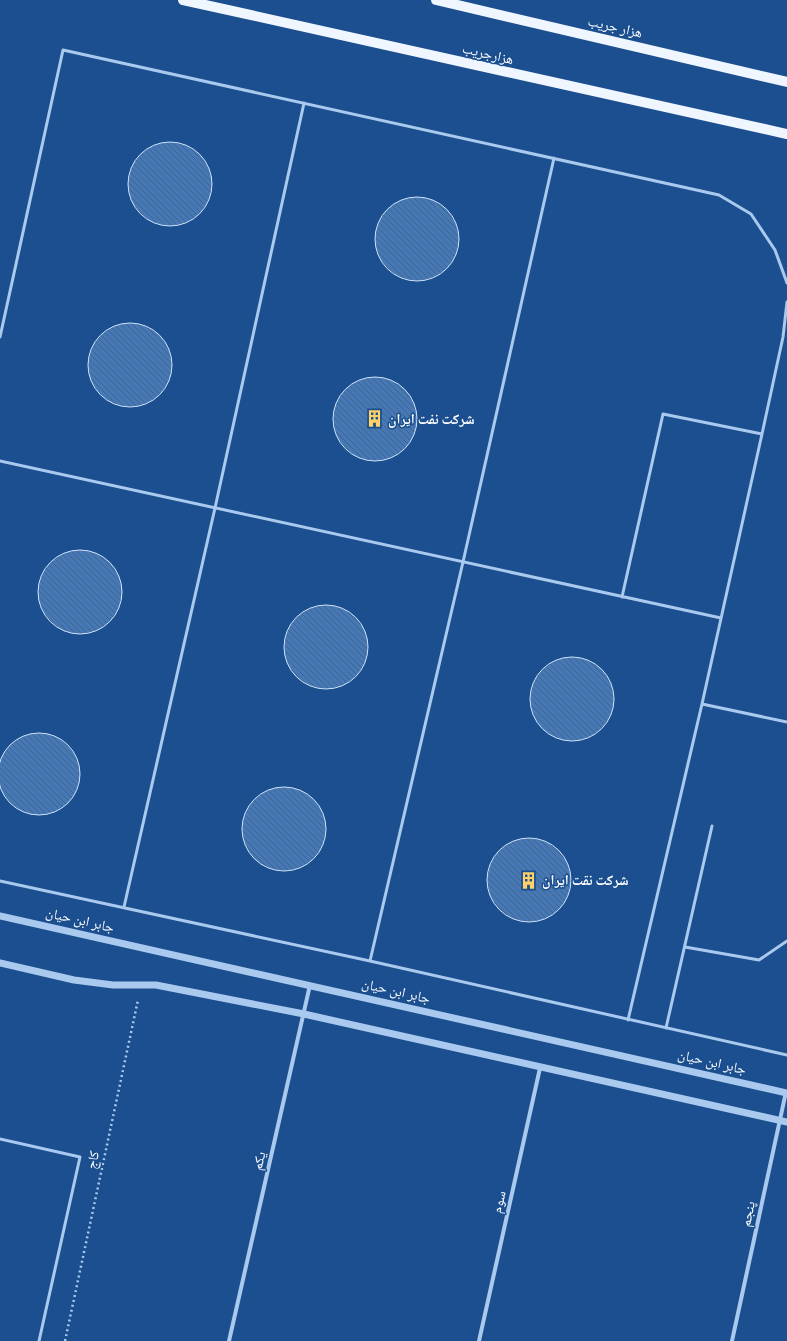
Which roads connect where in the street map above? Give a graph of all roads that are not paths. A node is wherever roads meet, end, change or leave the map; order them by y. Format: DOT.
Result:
graph roads {
  1 [pos="183,0"];
  2 [pos="436,0"];
  3 [pos="787,82"];
  4 [pos="304,103"];
  5 [pos="787,134"];
  6 [pos="554,158"];
  7 [pos="787,283"];
  8 [pos="787,302"];
  9 [pos="0,337"];
  10 [pos="785,337"];
  11 [pos="762,434"];
  12 [pos="0,461"];
  13 [pos="215,508"];
  14 [pos="463,562"];
  15 [pos="622,597"];
  16 [pos="720,618"];
  17 [pos="702,704"];
  18 [pos="787,722"];
  19 [pos="712,826"];
  20 [pos="0,881"];
  21 [pos="124,907"];
  22 [pos="0,916"];
  23 [pos="787,941"];
  24 [pos="685,947"];
  25 [pos="370,961"];
  26 [pos="0,963"];
  27 [pos="310,985"];
  28 [pos="304,1014"];
  29 [pos="628,1020"];
  30 [pos="666,1028"];
  31 [pos="787,1055"];
  32 [pos="540,1068"];
  33 [pos="786,1092"];
  34 [pos="779,1120"];
  35 [pos="787,1122"];
  36 [pos="0,1139"];
  37 [pos="39,1341"];
  38 [pos="229,1341"];
  39 [pos="479,1341"];
  40 [pos="732,1341"];
  1 -- 5 [label="main road, هزارجریب"];
  2 -- 3 [label="main road, هزار جریب"];
  4 -- 6 [label="lane"];
  4 -- 9 [label="lane"];
  4 -- 13 [label="lane"];
  6 -- 7 [label="lane"];
  6 -- 14 [label="lane"];
  8 -- 10 [label="lane"];
  10 -- 11 [label="lane"];
  11 -- 15 [label="lane"];
  11 -- 16 [label="lane"];
  12 -- 13 [label="lane"];
  13 -- 14 [label="lane"];
  13 -- 21 [label="lane"];
  14 -- 15 [label="lane"];
  14 -- 25 [label="lane"];
  15 -- 16 [label="lane"];
  16 -- 17 [label="lane"];
  17 -- 18 [label="lane"];
  17 -- 29 [label="lane"];
  19 -- 24 [label="lane"];
  20 -- 21 [label="lane"];
  21 -- 25 [label="lane"];
  22 -- 27 [label="street, جابر ابن حیان"];
  23 -- 24 [label="lane"];
  24 -- 30 [label="lane"];
  25 -- 29 [label="lane"];
  26 -- 28 [label="street"];
  27 -- 28 [label="street, یکم"];
  27 -- 33 [label="street, جابر ابن حیان"];
  28 -- 32 [label="street"];
  28 -- 38 [label="street, یکم"];
  29 -- 30 [label="lane"];
  30 -- 31 [label="lane"];
  32 -- 34 [label="street"];
  32 -- 39 [label="street, سوم"];
  33 -- 34 [label="street, پنجم"];
  34 -- 35 [label="street"];
  34 -- 40 [label="street, پنجم"];
  36 -- 37 [label="lane"];
}
